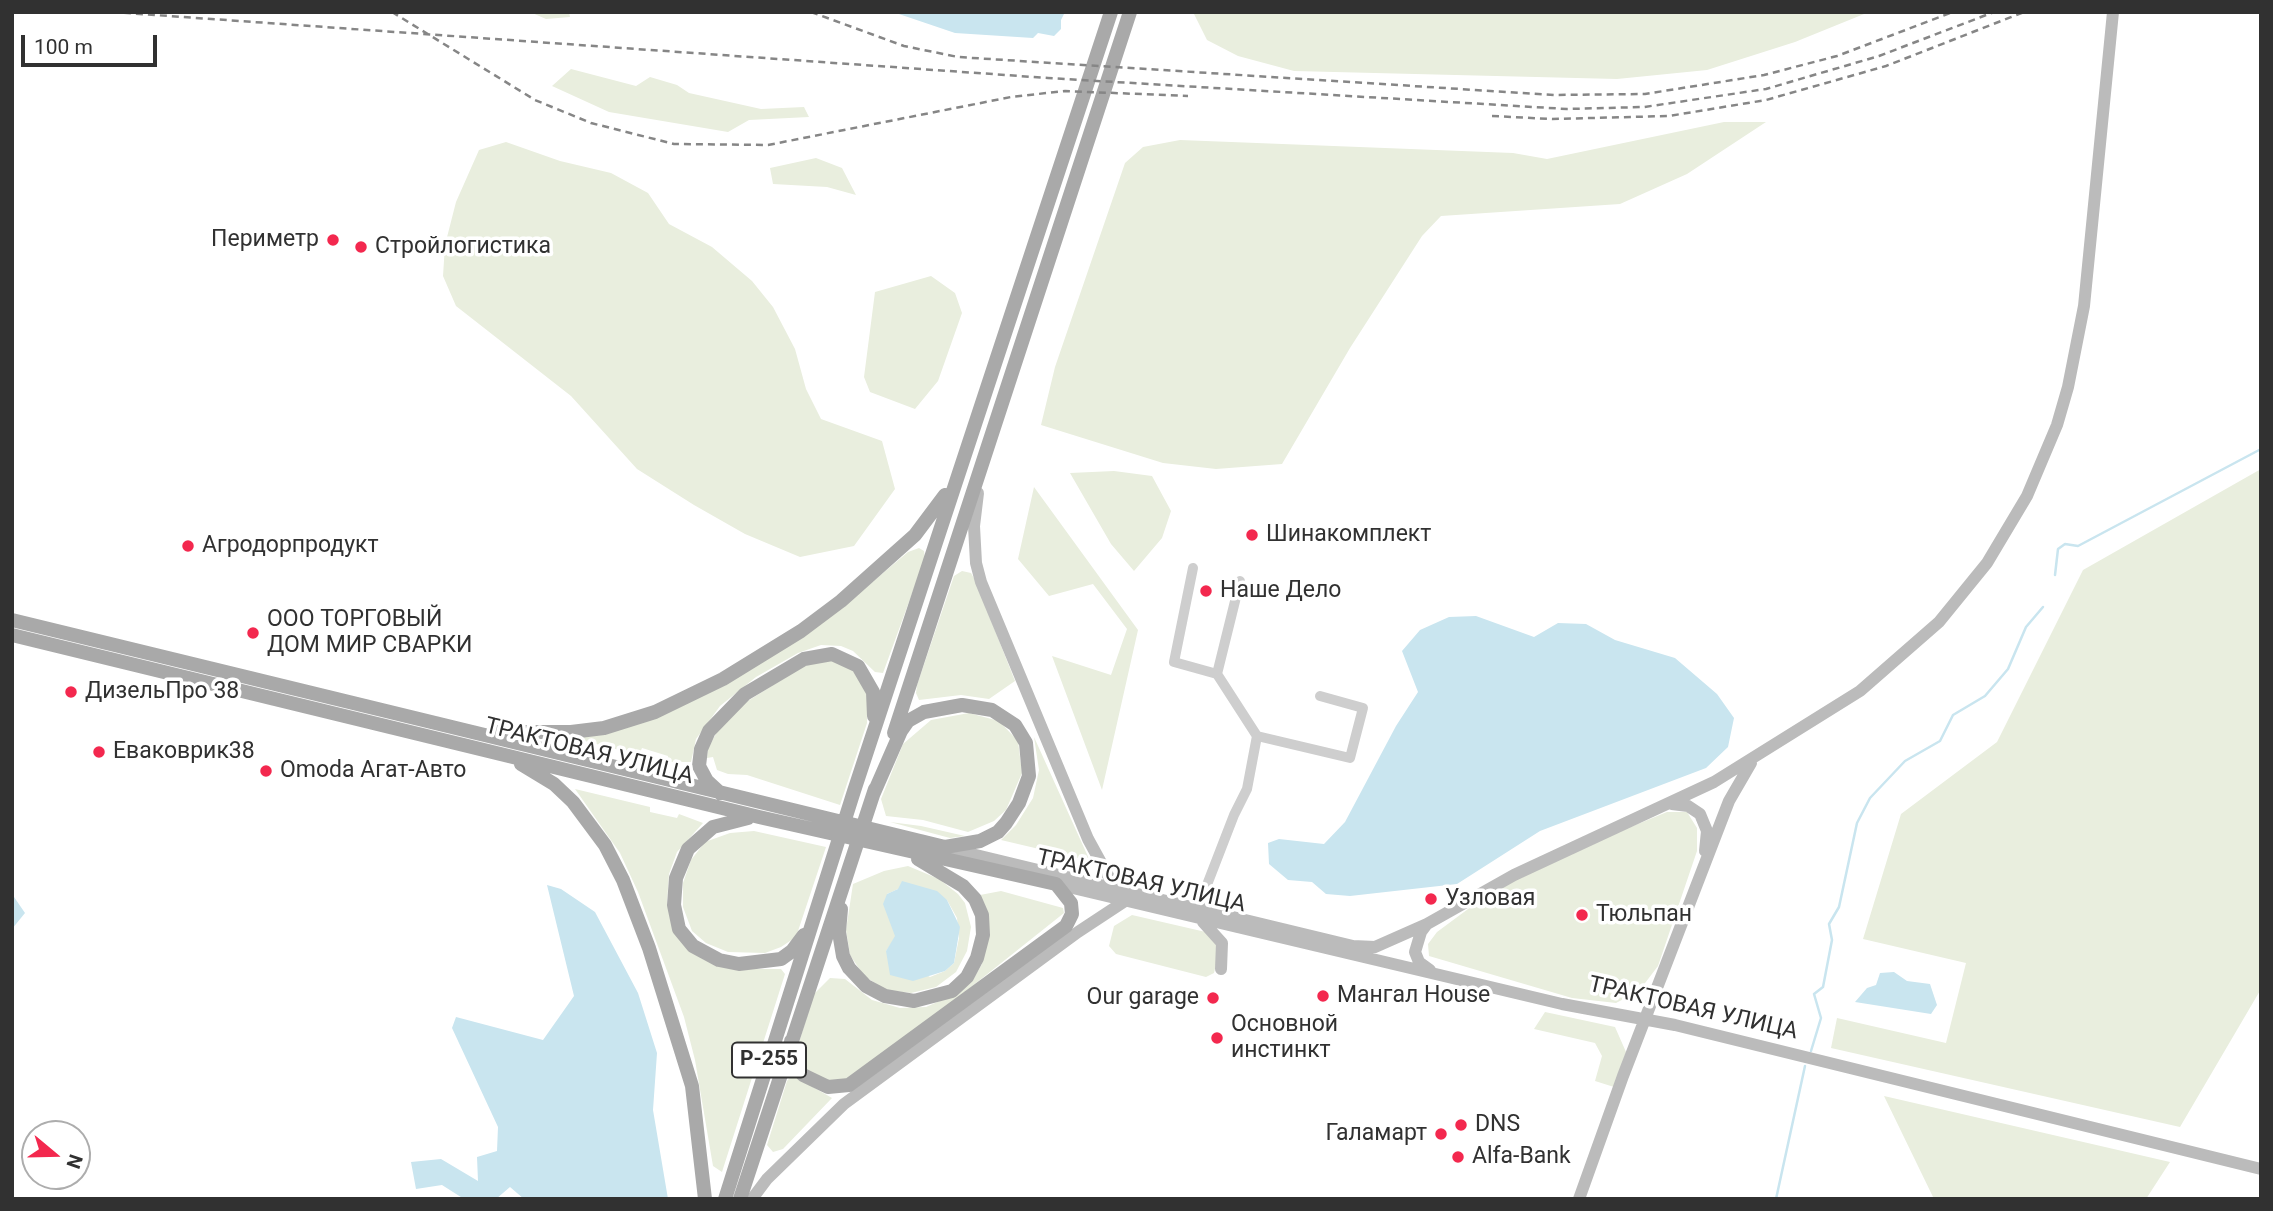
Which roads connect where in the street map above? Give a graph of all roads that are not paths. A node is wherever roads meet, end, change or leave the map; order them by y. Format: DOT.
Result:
graph roads {
  1 [pos="1130,12"];
  2 [pos="2113,12"];
  3 [pos="1109,18"];
  4 [pos="971,433"];
  5 [pos="992,439"];
  6 [pos="1193,568"];
  7 [pos="1240,581"];
  8 [pos="12,620"];
  9 [pos="12,635"];
  10 [pos="1217,674"];
  11 [pos="1320,696"];
  12 [pos="456,729"];
  13 [pos="1258,736"];
  14 [pos="490,752"];
  15 [pos="1758,755"];
  16 [pos="854,791"];
  17 [pos="721,794"];
  18 [pos="873,794"];
  19 [pos="1665,806"];
  20 [pos="759,817"];
  21 [pos="945,847"];
  22 [pos="894,848"];
  23 [pos="846,876"];
  24 [pos="1056,884"];
  25 [pos="1696,888"];
  26 [pos="1124,895"];
  27 [pos="1198,913"];
  28 [pos="812,922"];
  29 [pos="1427,925"];
  30 [pos="1221,969"];
  31 [pos="1436,974"];
  32 [pos="1647,1020"];
  33 [pos="791,1041"];
  34 [pos="2261,1169"];
  35 [pos="705,1199"];
  36 [pos="725,1199"];
  37 [pos="740,1199"];
  38 [pos="752,1199"];
  39 [pos="1579,1199"];
  1 -- 5 [label="main road"];
  2 -- 15 [label="main road"];
  3 -- 4 [label="main road"];
  4 -- 12 [label="main road"];
  4 -- 16 [label="main road"];
  5 -- 18 [label="main road"];
  5 -- 26 [label="main road"];
  6 -- 10 [label="street"];
  7 -- 10 [label="street"];
  8 -- 12 [label="main road, ТРАКТОВАЯ УЛИЦА"];
  9 -- 14 [label="main road, ТРАКТОВАЯ УЛИЦА"];
  10 -- 13 [label="street"];
  11 -- 13 [label="street"];
  12 -- 17 [label="main road, ТРАКТОВАЯ УЛИЦА"];
  13 -- 27 [label="street"];
  14 -- 20 [label="main road, ТРАКТОВАЯ УЛИЦА"];
  14 -- 35 [label="main road"];
  15 -- 19 [label="main road"];
  15 -- 25 [label="main road"];
  16 -- 17 [label="main road"];
  16 -- 28 [label="main road"];
  17 -- 21 [label="main road, ТРАКТОВАЯ УЛИЦА"];
  18 -- 21 [label="main road"];
  18 -- 23 [label="main road"];
  19 -- 25 [label="main road"];
  19 -- 29 [label="main road"];
  20 -- 22 [label="main road, ТРАКТОВАЯ УЛИЦА"];
  20 -- 28 [label="main road"];
  21 -- 26 [label="main road, ТРАКТОВАЯ УЛИЦА"];
  22 -- 23 [label="main road"];
  22 -- 24 [label="main road, ТРАКТОВАЯ УЛИЦА"];
  23 -- 33 [label="main road"];
  24 -- 26 [label="main road, ТРАКТОВАЯ УЛИЦА"];
  24 -- 33 [label="main road"];
  25 -- 32 [label="main road"];
  26 -- 27 [label="main road, ТРАКТОВАЯ УЛИЦА"];
  26 -- 38 [label="main road"];
  27 -- 29 [label="main road, ТРАКТОВАЯ УЛИЦА"];
  27 -- 30 [label="main road"];
  27 -- 31 [label="main road, ТРАКТОВАЯ УЛИЦА"];
  28 -- 36 [label="main road, Р-255"];
  29 -- 31 [label="main road"];
  31 -- 32 [label="main road, ТРАКТОВАЯ УЛИЦА"];
  32 -- 34 [label="main road, ТРАКТОВАЯ УЛИЦА"];
  32 -- 39 [label="main road"];
  33 -- 37 [label="main road"];
}
